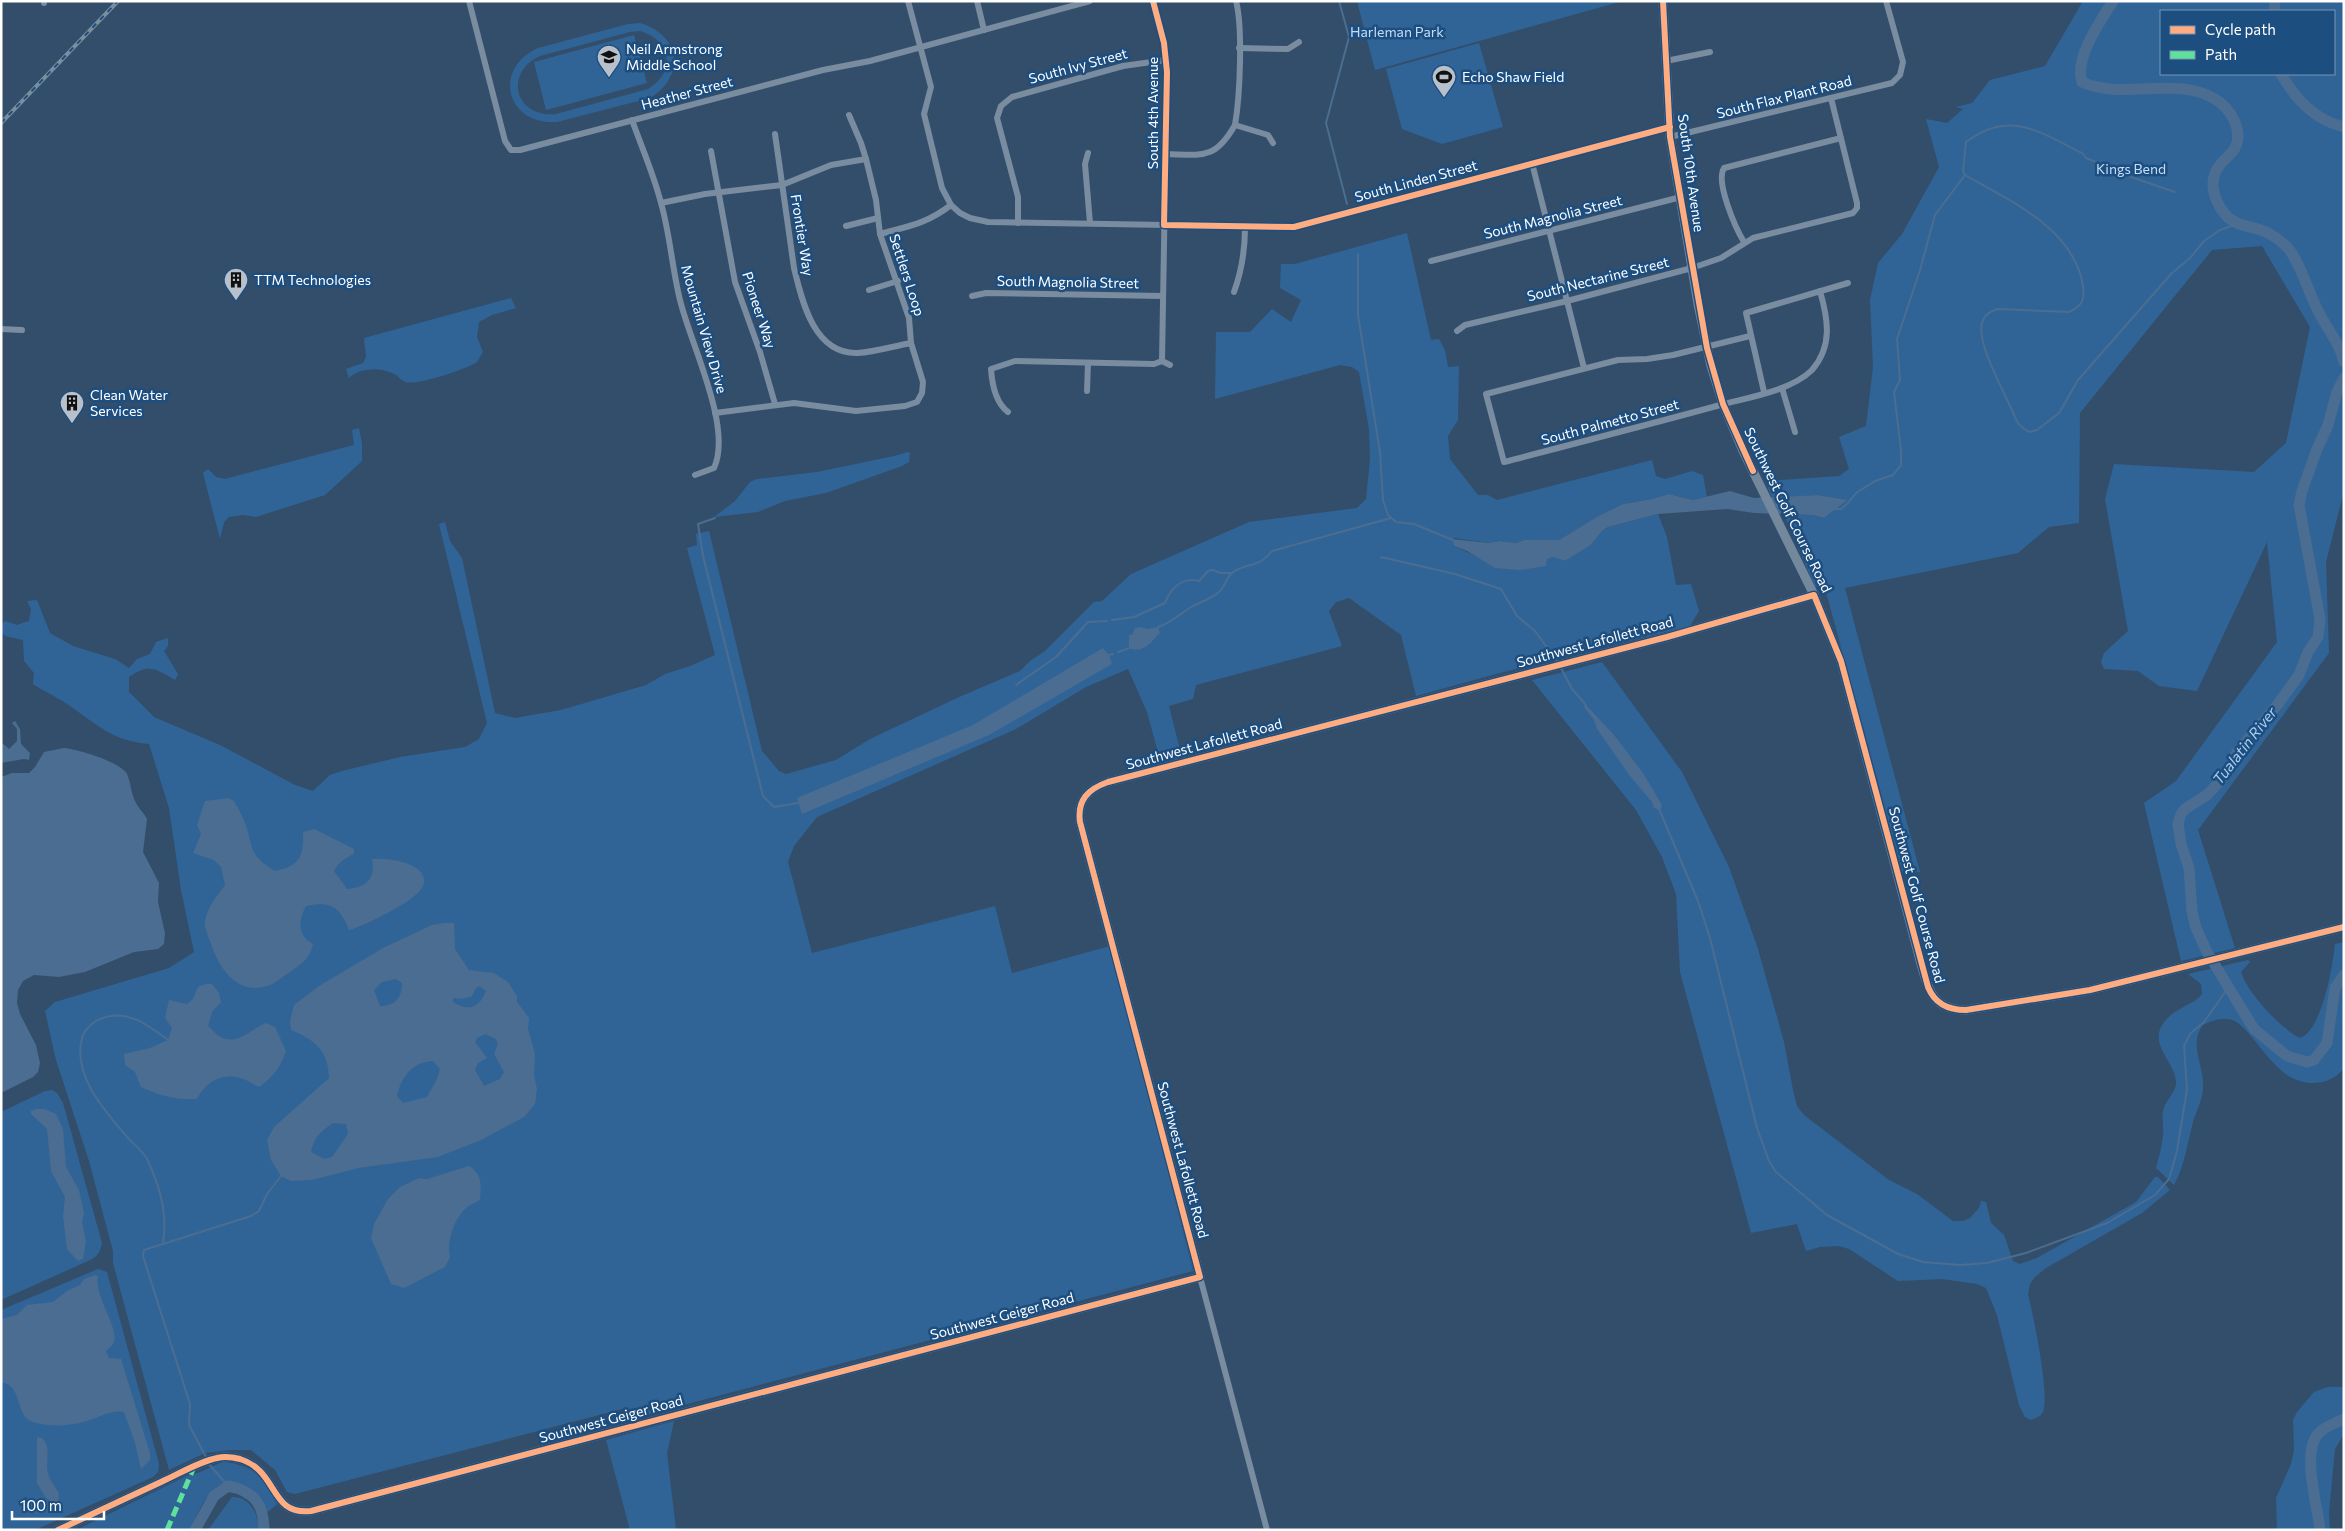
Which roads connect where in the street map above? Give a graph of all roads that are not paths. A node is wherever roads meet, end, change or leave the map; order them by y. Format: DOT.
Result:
graph roads {
  1 [pos="469,1"];
  2 [pos="908,1"];
  3 [pos="976,1"];
  4 [pos="1090,1"];
  5 [pos="1154,1"];
  6 [pos="1236,1"];
  7 [pos="1663,1"];
  8 [pos="1886,1"];
  9 [pos="984,30"];
  10 [pos="1299,42"];
  11 [pos="921,47"];
  12 [pos="1239,48"];
  13 [pos="1710,52"];
  14 [pos="1166,60"];
  15 [pos="1666,61"];
  16 [pos="1832,98"];
  17 [pos="849,115"];
  18 [pos="632,120"];
  19 [pos="1235,125"];
  20 [pos="1670,127"];
  21 [pos="775,134"];
  22 [pos="1670,137"];
  23 [pos="1841,138"];
  24 [pos="1273,143"];
  25 [pos="711,151"];
  26 [pos="1088,153"];
  27 [pos="1166,154"];
  28 [pos="866,159"];
  29 [pos="1532,163"];
  30 [pos="782,185"];
  31 [pos="720,192"];
  32 [pos="1681,197"];
  33 [pos="661,203"];
  34 [pos="951,205"];
  35 [pos="878,218"];
  36 [pos="1018,223"];
  37 [pos="1090,223"];
  38 [pos="1164,225"];
  39 [pos="846,226"];
  40 [pos="1245,227"];
  41 [pos="1549,231"];
  42 [pos="880,234"];
  43 [pos="1744,242"];
  44 [pos="1431,262"];
  45 [pos="1692,268"];
  46 [pos="898,281"];
  47 [pos="1848,283"];
  48 [pos="869,290"];
  49 [pos="1820,291"];
  50 [pos="1234,292"];
  51 [pos="972,296"];
  52 [pos="1163,296"];
  53 [pos="1567,301"];
  54 [pos="1,329"];
  55 [pos="22,330"];
  56 [pos="1457,331"];
  57 [pos="1750,336"];
  58 [pos="911,343"];
  59 [pos="1707,348"];
  60 [pos="1162,361"];
  61 [pos="1088,363"];
  62 [pos="1170,365"];
  63 [pos="1584,368"];
  64 [pos="1782,388"];
  65 [pos="1087,391"];
  66 [pos="1764,392"];
  67 [pos="775,404"];
  68 [pos="1723,404"];
  69 [pos="1008,412"];
  70 [pos="715,413"];
  71 [pos="1795,432"];
  72 [pos="695,475"];
  73 [pos="1814,595"];
  74 [pos="2344,927"];
  75 [pos="1200,1277"];
  76 [pos="58,1530"];
  77 [pos="1267,1530"];
  1 -- 18 [label="street, Heather Street"];
  2 -- 11 [label="street"];
  3 -- 9 [label="street"];
  4 -- 9 [label="street, Heather Street"];
  5 -- 14 [label="street, South 4th Avenue"];
  6 -- 12 [label="street"];
  7 -- 15 [label="street, South 10th Avenue"];
  8 -- 16 [label="street, South Flax Plant Road"];
  9 -- 11 [label="street, Heather Street"];
  10 -- 12 [label="street"];
  11 -- 18 [label="street, Heather Street"];
  11 -- 34 [label="street"];
  12 -- 19 [label="street"];
  13 -- 15 [label="street"];
  14 -- 27 [label="street, South 4th Avenue"];
  14 -- 36 [label="street, South Ivy Street"];
  15 -- 20 [label="street, South 10th Avenue"];
  16 -- 22 [label="street, South Flax Plant Road"];
  16 -- 23 [label="street"];
  17 -- 28 [label="street, Settlers Loop"];
  18 -- 33 [label="street, Mountain View Drive"];
  19 -- 24 [label="street"];
  19 -- 27 [label="street"];
  20 -- 22 [label="street, South 10th Avenue"];
  20 -- 29 [label="street, South Linden Street"];
  21 -- 30 [label="street, Frontier Way"];
  22 -- 32 [label="street, South 10th Avenue"];
  23 -- 43 [label="street, South Nectarine Street"];
  23 -- 43 [label="street"];
  25 -- 31 [label="street, Pioneer Way"];
  26 -- 37 [label="street"];
  27 -- 38 [label="street, South 4th Avenue"];
  28 -- 30 [label="street"];
  28 -- 35 [label="street, Settlers Loop"];
  29 -- 40 [label="street, South Linden Street"];
  29 -- 41 [label="street"];
  30 -- 31 [label="street"];
  30 -- 58 [label="street, Frontier Way"];
  31 -- 33 [label="street"];
  31 -- 67 [label="street, Pioneer Way"];
  32 -- 41 [label="street, South Magnolia Street"];
  32 -- 45 [label="street, South 10th Avenue"];
  33 -- 70 [label="street, Mountain View Drive"];
  34 -- 36 [label="street, South Linden Street"];
  34 -- 42 [label="street"];
  35 -- 39 [label="street"];
  35 -- 42 [label="street, Settlers Loop"];
  36 -- 37 [label="street, South Linden Street"];
  37 -- 38 [label="street, South Linden Street"];
  38 -- 40 [label="street, South Linden Street"];
  38 -- 52 [label="street, South 4th Avenue"];
  40 -- 50 [label="street"];
  41 -- 44 [label="street, South Magnolia Street"];
  41 -- 53 [label="street"];
  42 -- 46 [label="street, Settlers Loop"];
  43 -- 45 [label="street, South Nectarine Street"];
  45 -- 53 [label="street, South Nectarine Street"];
  45 -- 59 [label="street, South 10th Avenue"];
  46 -- 48 [label="street"];
  46 -- 58 [label="street, Settlers Loop"];
  47 -- 49 [label="street"];
  49 -- 57 [label="street"];
  49 -- 64 [label="street, South Palmetto Street"];
  51 -- 52 [label="street, South Magnolia Street"];
  52 -- 60 [label="street, South 4th Avenue"];
  53 -- 56 [label="street, South Nectarine Street"];
  53 -- 63 [label="street"];
  54 -- 55 [label="street"];
  57 -- 59 [label="street"];
  57 -- 66 [label="street"];
  58 -- 67 [label="street, Settlers Loop"];
  59 -- 63 [label="street"];
  59 -- 68 [label="street, Southwest Golf Course Road"];
  60 -- 61 [label="street"];
  60 -- 62 [label="street"];
  61 -- 65 [label="street"];
  61 -- 69 [label="street"];
  63 -- 68 [label="street, South Palmetto Street"];
  64 -- 66 [label="street, South Palmetto Street"];
  64 -- 71 [label="street"];
  66 -- 68 [label="street, South Palmetto Street"];
  67 -- 70 [label="street, Settlers Loop"];
  68 -- 73 [label="street, Southwest Golf Course Road"];
  70 -- 72 [label="street, Mountain View Drive"];
  73 -- 74 [label="street, Southwest Golf Course Road"];
  73 -- 75 [label="street, Southwest Lafollett Road"];
  75 -- 76 [label="street, Southwest Geiger Road"];
  75 -- 77 [label="street, Southwest Lafollett Road"];
}
